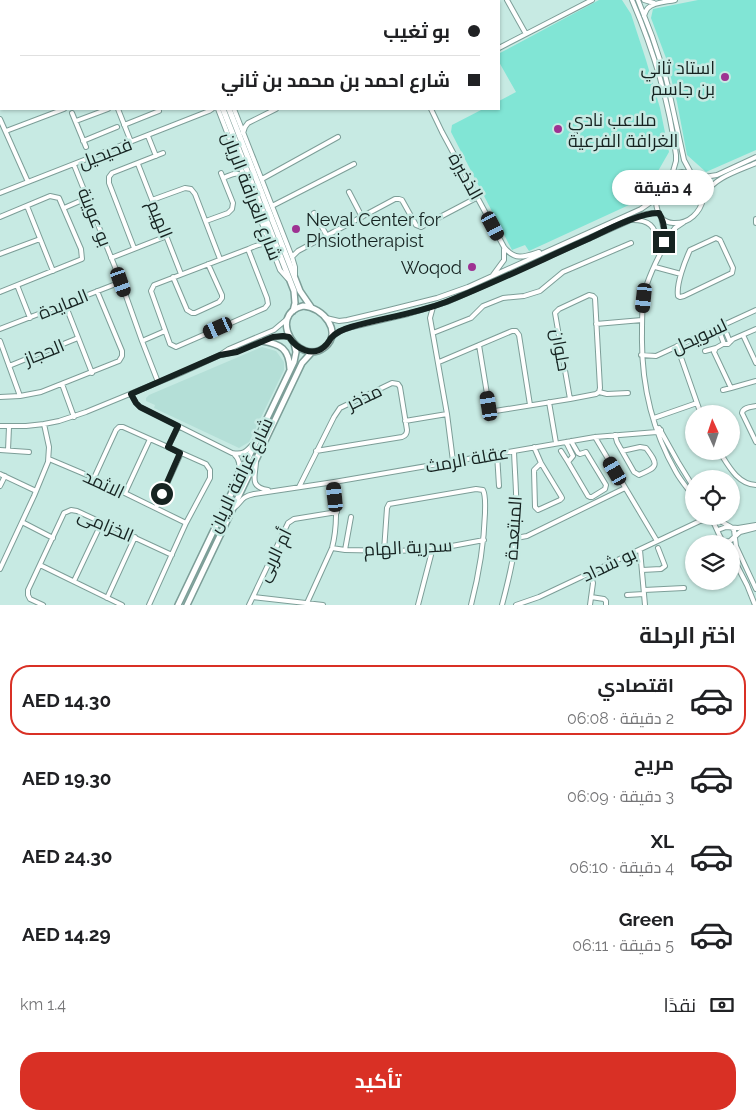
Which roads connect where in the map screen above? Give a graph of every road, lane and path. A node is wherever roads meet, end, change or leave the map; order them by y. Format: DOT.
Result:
graph roads {
  1 [pos="507,0"];
  2 [pos="592,0"];
  3 [pos="631,0"];
  4 [pos="638,0"];
  5 [pos="644,0"];
  6 [pos="675,0"];
  7 [pos="656,4"];
  8 [pos="642,17"];
  9 [pos="526,34"];
  10 [pos="500,47"];
  11 [pos="61,110"];
  12 [pos="105,110"];
  13 [pos="118,110"];
  14 [pos="158,110"];
  15 [pos="211,110"];
  16 [pos="229,110"];
  17 [pos="230,110"];
  18 [pos="234,110"];
  19 [pos="274,110"];
  20 [pos="431,110"];
  21 [pos="72,113"];
  22 [pos="221,113"];
  23 [pos="0,118"];
  24 [pos="238,120"];
  25 [pos="76,121"];
  26 [pos="248,123"];
  27 [pos="124,125"];
  28 [pos="230,126"];
  29 [pos="117,127"];
  30 [pos="6,131"];
  31 [pos="244,135"];
  32 [pos="148,136"];
  33 [pos="338,137"];
  34 [pos="84,141"];
  35 [pos="131,142"];
  36 [pos="243,146"];
  37 [pos="86,147"];
  38 [pos="163,153"];
  39 [pos="156,156"];
  40 [pos="756,157"];
  41 [pos="756,163"];
  42 [pos="138,164"];
  43 [pos="354,164"];
  44 [pos="74,165"];
  45 [pos="239,165"];
  46 [pos="235,173"];
  47 [pos="691,173"];
  48 [pos="672,175"];
  49 [pos="244,176"];
  50 [pos="698,178"];
  51 [pos="262,179"];
  52 [pos="28,182"];
  53 [pos="349,192"];
  54 [pos="0,193"];
  55 [pos="704,194"];
  56 [pos="656,196"];
  57 [pos="478,197"];
  58 [pos="87,198"];
  59 [pos="152,200"];
  60 [pos="27,206"];
  61 [pos="272,206"];
  62 [pos="64,208"];
  63 [pos="314,213"];
  64 [pos="660,215"];
  65 [pos="0,216"];
  66 [pos="362,217"];
  67 [pos="265,218"];
  68 [pos="756,219"];
  69 [pos="630,220"];
  70 [pos="206,221"];
  71 [pos="684,222"];
  72 [pos="756,223"];
  73 [pos="266,234"];
  74 [pos="167,236"];
  75 [pos="327,236"];
  76 [pos="40,239"];
  77 [pos="631,243"];
  78 [pos="262,244"];
  79 [pos="504,246"];
  80 [pos="271,247"];
  81 [pos="664,247"];
  82 [pos="134,248"];
  83 [pos="248,248"];
  84 [pos="554,248"];
  85 [pos="0,254"];
  86 [pos="292,257"];
  87 [pos="111,258"];
  88 [pos="220,259"];
  89 [pos="208,264"];
  90 [pos="654,267"];
  91 [pos="53,271"];
  92 [pos="181,274"];
  93 [pos="681,274"];
  94 [pos="492,276"];
  95 [pos="173,278"];
  96 [pos="292,279"];
  97 [pos="121,282"];
  98 [pos="17,285"];
  99 [pos="97,291"];
  100 [pos="0,292"];
  101 [pos="65,304"];
  102 [pos="311,307"];
  103 [pos="433,307"];
  104 [pos="424,310"];
  105 [pos="756,310"];
  106 [pos="293,311"];
  107 [pos="288,317"];
  108 [pos="30,318"];
  109 [pos="326,318"];
  110 [pos="430,318"];
  111 [pos="642,320"];
  112 [pos="596,324"];
  113 [pos="723,325"];
  114 [pos="718,328"];
  115 [pos="0,329"];
  116 [pos="756,329"];
  117 [pos="165,330"];
  118 [pos="433,333"];
  119 [pos="743,335"];
  120 [pos="289,337"];
  121 [pos="78,338"];
  122 [pos="330,339"];
  123 [pos="142,340"];
  124 [pos="0,341"];
  125 [pos="262,342"];
  126 [pos="730,342"];
  127 [pos="294,343"];
  128 [pos="724,344"];
  129 [pos="479,345"];
  130 [pos="238,346"];
  131 [pos="677,346"];
  132 [pos="716,348"];
  133 [pos="240,351"];
  134 [pos="705,351"];
  135 [pos="312,352"];
  136 [pos="220,355"];
  137 [pos="641,355"];
  138 [pos="439,362"];
  139 [pos="756,364"];
  140 [pos="9,366"];
  141 [pos="290,371"];
  142 [pos="92,373"];
  143 [pos="756,381"];
  144 [pos="158,382"];
  145 [pos="62,384"];
  146 [pos="731,388"];
  147 [pos="723,390"];
  148 [pos="599,392"];
  149 [pos="628,392"];
  150 [pos="131,394"];
  151 [pos="20,396"];
  152 [pos="1,398"];
  153 [pos="570,399"];
  154 [pos="549,402"];
  155 [pos="697,403"];
  156 [pos="530,405"];
  157 [pos="756,406"];
  158 [pos="447,414"];
  159 [pos="74,417"];
  160 [pos="654,420"];
  161 [pos="405,421"];
  162 [pos="44,424"];
  163 [pos="0,426"];
  164 [pos="178,426"];
  165 [pos="9,427"];
  166 [pos="659,431"];
  167 [pos="615,435"];
  168 [pos="595,437"];
  169 [pos="150,439"];
  170 [pos="571,441"];
  171 [pos="566,442"];
  172 [pos="756,442"];
  173 [pos="255,443"];
  174 [pos="556,443"];
  175 [pos="168,447"];
  176 [pos="534,447"];
  177 [pos="0,450"];
  178 [pos="8,450"];
  179 [pos="561,450"];
  180 [pos="316,451"];
  181 [pos="514,451"];
  182 [pos="622,451"];
  183 [pos="29,452"];
  184 [pos="180,453"];
  185 [pos="232,453"];
  186 [pos="497,454"];
  187 [pos="49,458"];
  188 [pos="725,460"];
  189 [pos="256,461"];
  190 [pos="453,461"];
  191 [pos="568,462"];
  192 [pos="542,463"];
  193 [pos="0,474"];
  194 [pos="685,474"];
  195 [pos="5,476"];
  196 [pos="94,478"];
  197 [pos="237,481"];
  198 [pos="334,482"];
  199 [pos="756,484"];
  200 [pos="685,485"];
  201 [pos="0,486"];
  202 [pos="499,486"];
  203 [pos="299,487"];
  204 [pos="625,488"];
  205 [pos="273,490"];
  206 [pos="36,491"];
  207 [pos="125,493"];
  208 [pos="156,508"];
  209 [pos="234,508"];
  210 [pos="337,512"];
  211 [pos="351,517"];
  212 [pos="22,522"];
  213 [pos="102,522"];
  214 [pos="186,523"];
  215 [pos="688,525"];
  216 [pos="715,525"];
  217 [pos="728,525"];
  218 [pos="731,527"];
  219 [pos="756,527"];
  220 [pos="718,530"];
  221 [pos="719,535"];
  222 [pos="735,535"];
  223 [pos="135,537"];
  224 [pos="53,538"];
  225 [pos="516,538"];
  226 [pos="484,540"];
  227 [pos="657,541"];
  228 [pos="332,548"];
  229 [pos="658,548"];
  230 [pos="431,549"];
  231 [pos="345,550"];
  232 [pos="640,550"];
  233 [pos="384,551"];
  234 [pos="172,555"];
  235 [pos="740,555"];
  236 [pos="40,565"];
  237 [pos="0,569"];
  238 [pos="642,570"];
  239 [pos="590,573"];
  240 [pos="740,573"];
  241 [pos="74,581"];
  242 [pos="684,588"];
  243 [pos="756,589"];
  244 [pos="644,592"];
  245 [pos="627,595"];
  246 [pos="253,597"];
  247 [pos="591,597"];
  248 [pos="107,598"];
  249 [pos="307,603"];
  250 [pos="43,605"];
  251 [pos="122,605"];
  252 [pos="149,605"];
  253 [pos="178,605"];
  254 [pos="187,605"];
  255 [pos="250,605"];
  256 [pos="323,605"];
  257 [pos="418,605"];
  258 [pos="471,605"];
  259 [pos="502,605"];
  260 [pos="516,605"];
  261 [pos="590,605"];
  262 [pos="606,605"];
  263 [pos="645,605"];
  264 [pos="755,605"];
  1 -- 9 [label="street"];
  2 -- 9 [label="street"];
  3 -- 8 [label="street"];
  4 -- 8 [label="street"];
  5 -- 7 [label="street"];
  6 -- 7 [label="street"];
  7 -- 8 [label="street"];
  8 -- 47 [label="street"];
  8 -- 48 [label="street"];
  9 -- 10 [label="street"];
  11 -- 30 [label="street"];
  12 -- 25 [label="street"];
  13 -- 27 [label="street"];
  14 -- 27 [label="street"];
  15 -- 22 [label="street, فحيحيل"];
  15 -- 32 [label="street, فحيحيل"];
  16 -- 36 [label="main road, شارع الغرافة الريان"];
  17 -- 24 [label="main road"];
  18 -- 24 [label="street, شارع الغرافة الريان"];
  19 -- 26 [label="street"];
  20 -- 57 [label="street, الذخيرة"];
  21 -- 25 [label="street"];
  22 -- 28 [label="main road, شارع الغرافة الريان"];
  22 -- 28 [label="main road"];
  22 -- 45 [label="street, شارع الغرافة الريان"];
  23 -- 30 [label="street"];
  24 -- 26 [label="street"];
  24 -- 31 [label="street, شارع الغرافة الريان"];
  25 -- 34 [label="street"];
  26 -- 31 [label="street"];
  27 -- 35 [label="street"];
  28 -- 67 [label="main road, شارع الغرافة الريان"];
  29 -- 34 [label="street"];
  30 -- 52 [label="street"];
  31 -- 36 [label="main road"];
  31 -- 51 [label="street, شارع الغرافة الريان"];
  32 -- 35 [label="street, فحيحيل"];
  32 -- 39 [label="street"];
  33 -- 51 [label="street"];
  34 -- 37 [label="street"];
  35 -- 44 [label="street, فحيحيل"];
  36 -- 96 [label="main road, شارع الغرافة الريان"];
  38 -- 39 [label="street"];
  39 -- 42 [label="street"];
  40 -- 50 [label="street"];
  41 -- 55 [label="street"];
  42 -- 59 [label="street, الهيم"];
  42 -- 82 [label="street"];
  43 -- 61 [label="street"];
  44 -- 52 [label="street, فحيحيل"];
  44 -- 58 [label="street, بو عوينة"];
  45 -- 46 [label="street"];
  45 -- 49 [label="street, شارع الغرافة الريان"];
  46 -- 49 [label="street"];
  46 -- 70 [label="street"];
  47 -- 48 [label="street"];
  47 -- 50 [label="street"];
  48 -- 56 [label="street"];
  49 -- 73 [label="street, شارع الغرافة الريان"];
  50 -- 55 [label="street"];
  51 -- 61 [label="street, شارع الغرافة الريان"];
  52 -- 54 [label="street, فحيحيل"];
  53 -- 66 [label="street"];
  55 -- 71 [label="street"];
  56 -- 64 [label="street"];
  56 -- 84 [label="street"];
  57 -- 66 [label="street"];
  57 -- 79 [label="street, الذخيرة"];
  58 -- 62 [label="street"];
  58 -- 87 [label="street, بو عوينة"];
  59 -- 70 [label="street"];
  59 -- 74 [label="street, الهيم"];
  60 -- 62 [label="street"];
  60 -- 65 [label="street"];
  60 -- 76 [label="street"];
  61 -- 86 [label="street, شارع الغرافة الريان"];
  62 -- 91 [label="street"];
  63 -- 75 [label="street"];
  64 -- 69 [label="street"];
  64 -- 71 [label="street"];
  64 -- 81 [label="street"];
  66 -- 75 [label="street"];
  67 -- 73 [label="main road"];
  67 -- 96 [label="main road, شارع الغرافة الريان"];
  68 -- 72 [label="street"];
  69 -- 81 [label="street"];
  69 -- 103 [label="street"];
  70 -- 88 [label="street"];
  71 -- 81 [label="street"];
  73 -- 78 [label="street"];
  73 -- 80 [label="street, شارع الغرافة الريان"];
  74 -- 82 [label="street"];
  74 -- 92 [label="street, الهيم"];
  75 -- 86 [label="street"];
  76 -- 85 [label="street"];
  76 -- 91 [label="street"];
  77 -- 118 [label="street"];
  78 -- 80 [label="street"];
  78 -- 83 [label="street"];
  79 -- 84 [label="street"];
  79 -- 94 [label="street"];
  80 -- 96 [label="street, شارع الغرافة الريان"];
  81 -- 90 [label="street"];
  82 -- 87 [label="street"];
  83 -- 88 [label="street"];
  83 -- 117 [label="street"];
  84 -- 94 [label="street"];
  86 -- 96 [label="street, شارع الغرافة الريان"];
  87 -- 97 [label="street, بو عوينة"];
  88 -- 89 [label="street"];
  89 -- 92 [label="street"];
  89 -- 95 [label="street"];
  90 -- 93 [label="street"];
  90 -- 111 [label="street"];
  91 -- 98 [label="street"];
  92 -- 95 [label="street"];
  93 -- 93 [label="street"];
  94 -- 109 [label="street"];
  95 -- 117 [label="street"];
  96 -- 102 [label="main road, شارع الغرافة الريان"];
  96 -- 106 [label="main road, شارع الغرافة الريان"];
  97 -- 99 [label="street, المايدة"];
  97 -- 123 [label="street, بو عوينة"];
  98 -- 100 [label="street"];
  98 -- 108 [label="street, المايدة"];
  99 -- 101 [label="street, المايدة"];
  99 -- 142 [label="street, المايدة"];
  101 -- 108 [label="street, المايدة"];
  101 -- 121 [label="street"];
  102 -- 106 [label="main road"];
  102 -- 109 [label="main road"];
  103 -- 104 [label="street"];
  103 -- 110 [label="street"];
  104 -- 110 [label="street"];
  104 -- 122 [label="street"];
  105 -- 113 [label="street, لسويحل"];
  106 -- 107 [label="main road"];
  107 -- 120 [label="main road"];
  107 -- 130 [label="street"];
  108 -- 115 [label="street, المايدة"];
  109 -- 122 [label="main road"];
  110 -- 118 [label="street"];
  111 -- 112 [label="street"];
  111 -- 137 [label="street"];
  112 -- 148 [label="street, حلوان"];
  112 -- 153 [label="street, حلوان"];
  113 -- 114 [label="street, لسويحل"];
  113 -- 126 [label="street"];
  114 -- 128 [label="street"];
  114 -- 131 [label="street, لسويحل"];
  116 -- 119 [label="street"];
  117 -- 123 [label="street"];
  118 -- 138 [label="street"];
  119 -- 126 [label="street"];
  119 -- 139 [label="street"];
  120 -- 125 [label="street"];
  120 -- 127 [label="main road"];
  121 -- 140 [label="street, الحجاز"];
  121 -- 142 [label="street"];
  122 -- 135 [label="main road"];
  123 -- 144 [label="street, بو عوينة"];
  124 -- 140 [label="street"];
  125 -- 133 [label="street"];
  125 -- 141 [label="main road"];
  126 -- 128 [label="street"];
  127 -- 135 [label="main road"];
  127 -- 141 [label="main road, شارع غرافة الريان"];
  128 -- 132 [label="street"];
  129 -- 138 [label="street"];
  129 -- 156 [label="street"];
  129 -- 156 [label="street"];
  130 -- 133 [label="street"];
  130 -- 136 [label="street"];
  131 -- 137 [label="street, لسويحل"];
  131 -- 155 [label="street"];
  132 -- 134 [label="street"];
  132 -- 146 [label="street"];
  133 -- 136 [label="street"];
  135 -- 189 [label="main road, شارع غرافة الريان"];
  136 -- 144 [label="street"];
  137 -- 160 [label="street"];
  138 -- 158 [label="street"];
  140 -- 151 [label="street"];
  141 -- 173 [label="main road, شارع غرافة الريان"];
  142 -- 145 [label="street, المايدة"];
  143 -- 146 [label="street"];
  144 -- 150 [label="street"];
  145 -- 151 [label="street, المايدة"];
  145 -- 159 [label="street"];
  146 -- 147 [label="street"];
  148 -- 149 [label="street"];
  148 -- 153 [label="street"];
  150 -- 159 [label="street"];
  150 -- 164 [label="street"];
  151 -- 152 [label="street, المايدة"];
  153 -- 154 [label="street"];
  154 -- 156 [label="street"];
  154 -- 174 [label="street"];
  155 -- 160 [label="street"];
  157 -- 172 [label="street"];
  158 -- 161 [label="street"];
  158 -- 190 [label="street"];
  159 -- 162 [label="street"];
  160 -- 166 [label="street"];
  161 -- 180 [label="street"];
  161 -- 180 [label="street, مذخر"];
  162 -- 165 [label="street"];
  162 -- 187 [label="street"];
  163 -- 165 [label="street"];
  164 -- 175 [label="street"];
  164 -- 185 [label="street"];
  165 -- 178 [label="street"];
  166 -- 167 [label="street, عقلة الرمث"];
  166 -- 194 [label="street"];
  166 -- 200 [label="street"];
  167 -- 168 [label="street, عقلة الرمث"];
  167 -- 182 [label="street"];
  168 -- 170 [label="street, عقلة الرمث"];
  168 -- 204 [label="street"];
  169 -- 175 [label="street"];
  169 -- 196 [label="street"];
  169 -- 207 [label="street"];
  170 -- 171 [label="street, عقلة الرمث"];
  170 -- 191 [label="street"];
  171 -- 174 [label="street, عقلة الرمث"];
  171 -- 191 [label="street"];
  173 -- 185 [label="street"];
  173 -- 197 [label="main road, شارع غرافة الريان"];
  174 -- 176 [label="street, عقلة الرمث"];
  175 -- 184 [label="street"];
  176 -- 181 [label="street, عقلة الرمث"];
  176 -- 192 [label="street"];
  177 -- 178 [label="street"];
  178 -- 183 [label="street"];
  179 -- 191 [label="street"];
  180 -- 203 [label="street, مذخر"];
  181 -- 186 [label="street, عقلة الرمث"];
  181 -- 225 [label="street, المبتعدة"];
  182 -- 182 [label="street"];
  184 -- 208 [label="street"];
  184 -- 214 [label="street"];
  185 -- 197 [label="street"];
  186 -- 190 [label="street, عقلة الرمث"];
  186 -- 202 [label="street"];
  187 -- 196 [label="street, الاثمد"];
  187 -- 206 [label="street"];
  188 -- 199 [label="street"];
  189 -- 205 [label="street"];
  189 -- 209 [label="main road, شارع غرافة الريان"];
  190 -- 198 [label="street, عقلة الرمث"];
  192 -- 192 [label="street"];
  193 -- 195 [label="street"];
  195 -- 201 [label="street"];
  195 -- 206 [label="street"];
  196 -- 207 [label="street, الاثمد"];
  197 -- 253 [label="main road, شارع غرافة الريان"];
  198 -- 203 [label="street, عقلة الرمث"];
  198 -- 210 [label="street"];
  203 -- 205 [label="street, عقلة الرمث"];
  204 -- 225 [label="street"];
  204 -- 227 [label="street"];
  205 -- 209 [label="street, عقلة الرمث"];
  206 -- 212 [label="street"];
  207 -- 208 [label="street, الاثمد"];
  208 -- 214 [label="street, الاثمد"];
  209 -- 254 [label="main road, شارع غرافة الريان"];
  210 -- 228 [label="street"];
  210 -- 246 [label="street, أم الربى"];
  211 -- 231 [label="street"];
  212 -- 224 [label="street"];
  212 -- 237 [label="street"];
  213 -- 223 [label="street, الخزامى"];
  213 -- 224 [label="street, الخزامى"];
  213 -- 241 [label="street"];
  214 -- 234 [label="street"];
  215 -- 227 [label="street, بو شداد"];
  216 -- 220 [label="street"];
  217 -- 218 [label="street"];
  218 -- 219 [label="street"];
  218 -- 220 [label="street"];
  218 -- 222 [label="street"];
  219 -- 222 [label="street"];
  220 -- 221 [label="street"];
  223 -- 234 [label="street, الخزامى"];
  223 -- 248 [label="street"];
  224 -- 236 [label="street, الخزامى"];
  225 -- 259 [label="street, المبتعدة"];
  226 -- 230 [label="street, سدرية الهام"];
  226 -- 233 [label="street"];
  226 -- 258 [label="street"];
  227 -- 232 [label="street, بو شداد"];
  228 -- 231 [label="street, سدرية الهام"];
  228 -- 249 [label="street"];
  229 -- 238 [label="street"];
  230 -- 233 [label="street, سدرية الهام"];
  230 -- 257 [label="street"];
  231 -- 233 [label="street, سدرية الهام"];
  232 -- 238 [label="street"];
  232 -- 239 [label="street, بو شداد"];
  234 -- 252 [label="street"];
  235 -- 243 [label="street"];
  236 -- 241 [label="street"];
  236 -- 250 [label="street, الخزامى"];
  238 -- 244 [label="street"];
  239 -- 247 [label="street"];
  239 -- 260 [label="street, بو شداد"];
  240 -- 264 [label="street"];
  241 -- 248 [label="street"];
  242 -- 244 [label="street"];
  244 -- 245 [label="street"];
  244 -- 263 [label="street"];
  246 -- 249 [label="street"];
  246 -- 255 [label="street, أم الربى"];
  247 -- 261 [label="street"];
  247 -- 262 [label="street"];
  248 -- 251 [label="street"];
  249 -- 256 [label="street"];
}
